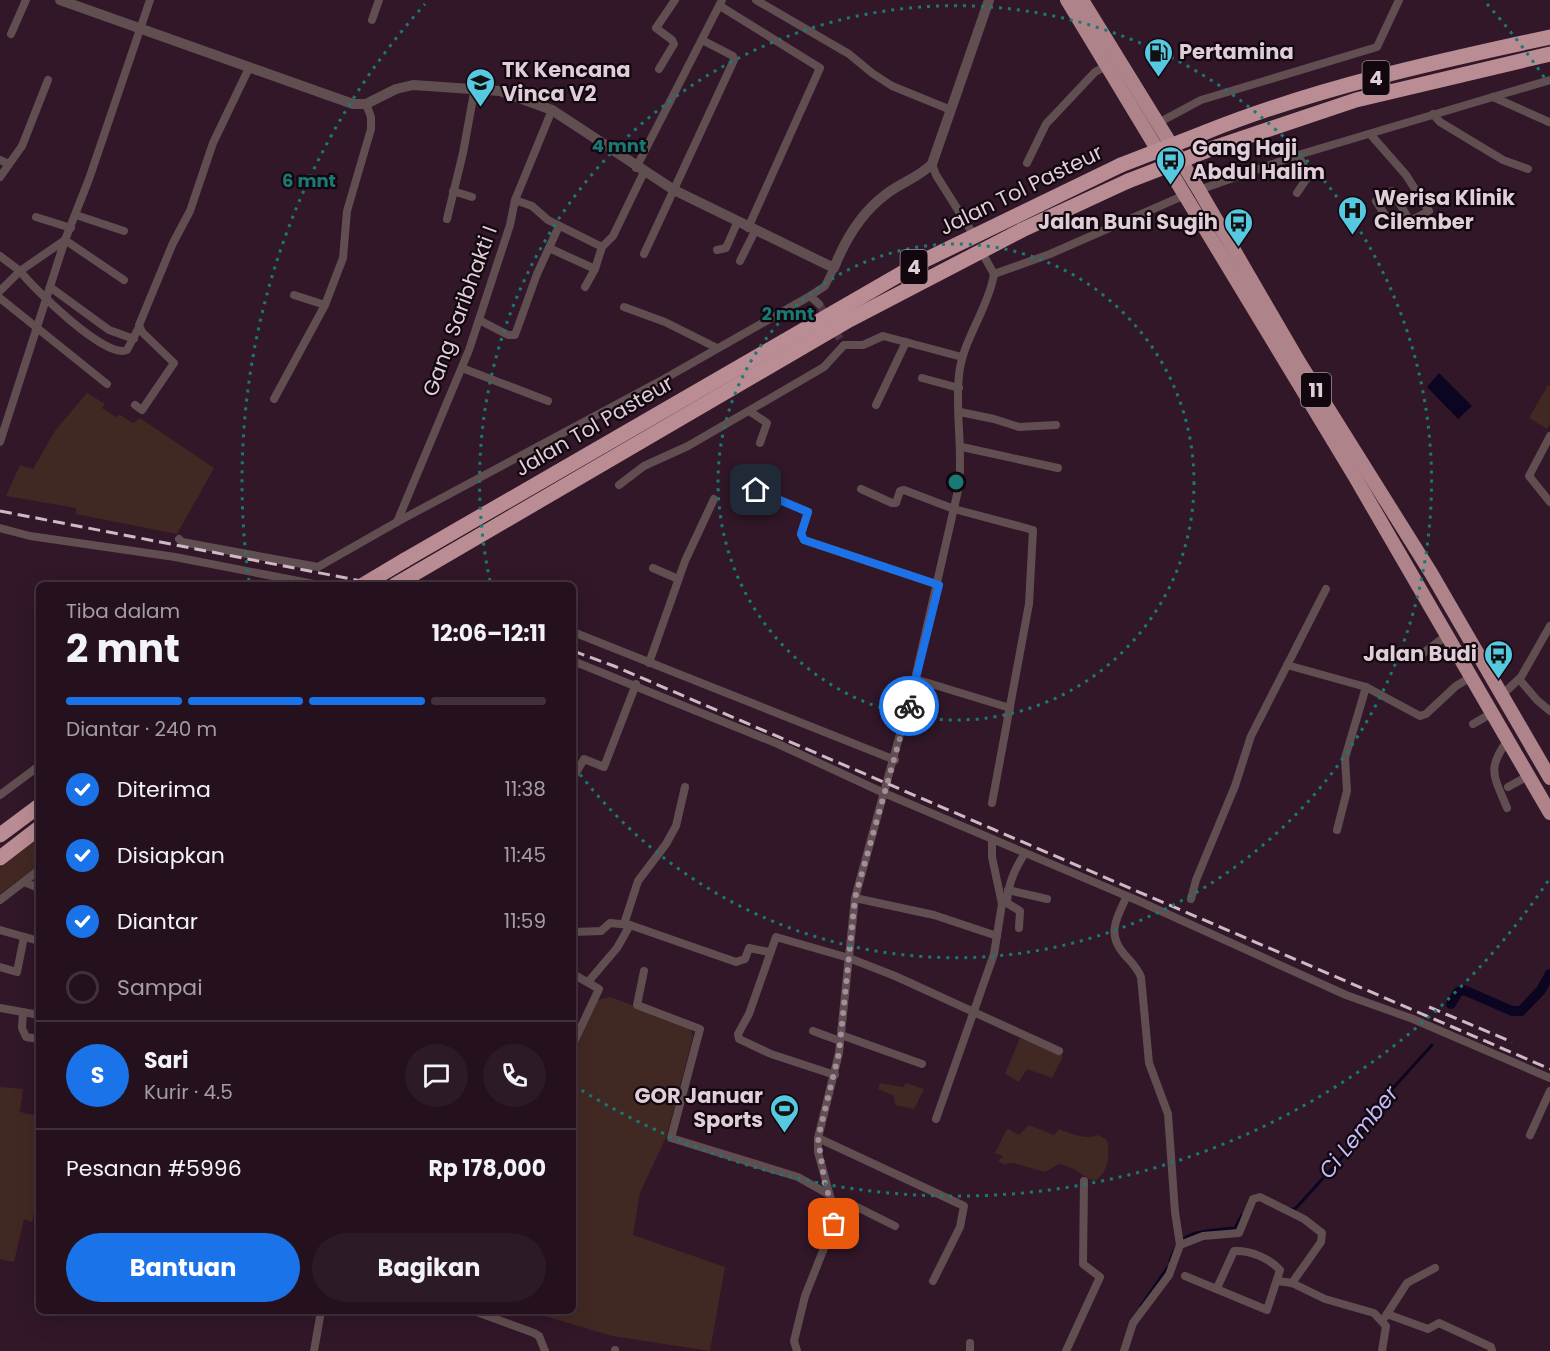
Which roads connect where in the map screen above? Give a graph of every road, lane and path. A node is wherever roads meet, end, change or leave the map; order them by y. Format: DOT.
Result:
graph roads {
  1 [pos="26,0"];
  2 [pos="60,0"];
  3 [pos="150,0"];
  4 [pos="379,0"];
  5 [pos="675,0"];
  6 [pos="756,0"];
  7 [pos="989,0"];
  8 [pos="1067,0"];
  9 [pos="1083,0"];
  10 [pos="1399,0"];
  11 [pos="721,3"];
  12 [pos="372,20"];
  13 [pos="141,30"];
  14 [pos="12,34"];
  15 [pos="1550,36"];
  16 [pos="702,40"];
  17 [pos="1550,54"];
  18 [pos="249,68"];
  19 [pos="1102,68"];
  20 [pos="659,69"];
  21 [pos="48,80"];
  22 [pos="1550,80"];
  23 [pos="475,87"];
  24 [pos="1493,97"];
  25 [pos="366,104"];
  26 [pos="552,110"];
  27 [pos="951,110"];
  28 [pos="1433,114"];
  29 [pos="1549,122"];
  30 [pos="1158,123"];
  31 [pos="1371,135"];
  32 [pos="1298,155"];
  33 [pos="0,160"];
  34 [pos="1027,163"];
  35 [pos="9,164"];
  36 [pos="932,164"];
  37 [pos="1528,169"];
  38 [pos="640,170"];
  39 [pos="0,177"];
  40 [pos="674,190"];
  41 [pos="1199,190"];
  42 [pos="453,191"];
  43 [pos="1392,191"];
  44 [pos="1297,193"];
  45 [pos="1185,195"];
  46 [pos="472,197"];
  47 [pos="515,200"];
  48 [pos="1376,201"];
  49 [pos="76,215"];
  50 [pos="36,217"];
  51 [pos="447,219"];
  52 [pos="1410,221"];
  53 [pos="737,223"];
  54 [pos="559,226"];
  55 [pos="71,228"];
  56 [pos="751,229"];
  57 [pos="970,229"];
  58 [pos="124,231"];
  59 [pos="65,240"];
  60 [pos="602,247"];
  61 [pos="549,248"];
  62 [pos="717,250"];
  63 [pos="644,254"];
  64 [pos="0,256"];
  65 [pos="985,258"];
  66 [pos="740,261"];
  67 [pos="834,268"];
  68 [pos="596,269"];
  69 [pos="20,271"];
  70 [pos="994,274"];
  71 [pos="124,280"];
  72 [pos="50,287"];
  73 [pos="585,287"];
  74 [pos="0,291"];
  75 [pos="294,295"];
  76 [pos="810,296"];
  77 [pos="0,297"];
  78 [pos="46,300"];
  79 [pos="819,304"];
  80 [pos="325,305"];
  81 [pos="624,307"];
  82 [pos="479,320"];
  83 [pos="37,327"];
  84 [pos="139,327"];
  85 [pos="134,339"];
  86 [pos="906,342"];
  87 [pos="717,348"];
  88 [pos="962,357"];
  89 [pos="462,368"];
  90 [pos="922,378"];
  91 [pos="107,384"];
  92 [pos="717,388"];
  93 [pos="959,388"];
  94 [pos="274,399"];
  95 [pos="548,402"];
  96 [pos="135,405"];
  97 [pos="876,405"];
  98 [pos="749,411"];
  99 [pos="960,412"];
  100 [pos="3,420"];
  101 [pos="1056,425"];
  102 [pos="1550,436"];
  103 [pos="0,442"];
  104 [pos="760,443"];
  105 [pos="962,447"];
  106 [pos="1058,468"];
  107 [pos="619,485"];
  108 [pos="861,489"];
  109 [pos="756,490"];
  110 [pos="714,499"];
  111 [pos="1550,502"];
  112 [pos="954,509"];
  113 [pos="397,522"];
  114 [pos="0,528"];
  115 [pos="179,539"];
  116 [pos="410,567"];
  117 [pos="653,568"];
  118 [pos="1431,573"];
  119 [pos="678,579"];
  120 [pos="293,582"];
  121 [pos="371,582"];
  122 [pos="397,582"];
  123 [pos="1417,582"];
  124 [pos="939,585"];
  125 [pos="1326,589"];
  126 [pos="1550,626"];
  127 [pos="576,634"];
  128 [pos="1447,635"];
  129 [pos="1417,658"];
  130 [pos="576,662"];
  131 [pos="649,663"];
  132 [pos="1287,665"];
  133 [pos="1470,677"];
  134 [pos="915,679"];
  135 [pos="1519,679"];
  136 [pos="636,684"];
  137 [pos="1366,687"];
  138 [pos="1502,695"];
  139 [pos="1010,708"];
  140 [pos="1550,711"];
  141 [pos="1492,713"];
  142 [pos="1473,724"];
  143 [pos="1508,740"];
  144 [pos="895,760"];
  145 [pos="36,768"];
  146 [pos="576,773"];
  147 [pos="1528,776"];
  148 [pos="1550,778"];
  149 [pos="685,787"];
  150 [pos="1508,787"];
  151 [pos="884,793"];
  152 [pos="0,795"];
  153 [pos="992,803"];
  154 [pos="36,808"];
  155 [pos="1507,808"];
  156 [pos="1550,813"];
  157 [pos="36,830"];
  158 [pos="1337,830"];
  159 [pos="0,835"];
  160 [pos="992,839"];
  161 [pos="1025,853"];
  162 [pos="0,858"];
  163 [pos="36,872"];
  164 [pos="24,882"];
  165 [pos="36,887"];
  166 [pos="1008,890"];
  167 [pos="1126,896"];
  168 [pos="855,898"];
  169 [pos="1047,899"];
  170 [pos="1191,899"];
  171 [pos="0,900"];
  172 [pos="627,924"];
  173 [pos="1019,928"];
  174 [pos="0,930"];
  175 [pos="576,932"];
  176 [pos="996,936"];
  177 [pos="24,937"];
  178 [pos="36,940"];
  179 [pos="769,952"];
  180 [pos="849,958"];
  181 [pos="0,967"];
  182 [pos="644,971"];
  183 [pos="576,976"];
  184 [pos="588,982"];
  185 [pos="0,1008"];
  186 [pos="23,1012"];
  187 [pos="36,1014"];
  188 [pos="974,1014"];
  189 [pos="813,1031"];
  190 [pos="36,1038"];
  191 [pos="576,1038"];
  192 [pos="841,1038"];
  193 [pos="1059,1051"];
  194 [pos="922,1064"];
  195 [pos="835,1075"];
  196 [pos="1550,1078"];
  197 [pos="1550,1091"];
  198 [pos="936,1119"];
  199 [pos="1530,1135"];
  200 [pos="818,1138"];
  201 [pos="1084,1181"];
  202 [pos="829,1194"];
  203 [pos="834,1224"];
  204 [pos="895,1226"];
  205 [pos="1179,1241"];
  206 [pos="1435,1268"];
  207 [pos="1185,1276"];
  208 [pos="933,1281"];
  209 [pos="1278,1281"];
  210 [pos="1292,1283"];
  211 [pos="1217,1288"];
  212 [pos="320,1314"];
  213 [pos="499,1315"];
  214 [pos="1385,1317"];
  215 [pos="314,1351"];
  216 [pos="545,1351"];
  217 [pos="797,1351"];
  218 [pos="1066,1351"];
  219 [pos="1124,1351"];
  220 [pos="1382,1351"];
  221 [pos="1492,1351"];
  1 -- 14 [label="street"];
  2 -- 13 [label="street"];
  3 -- 13 [label="street"];
  4 -- 12 [label="street"];
  5 -- 20 [label="street"];
  6 -- 27 [label="street"];
  7 -- 27 [label="street"];
  8 -- 19 [label="highway, 11"];
  9 -- 30 [label="highway, 11"];
  10 -- 30 [label="street"];
  11 -- 16 [label="street"];
  11 -- 56 [label="street"];
  13 -- 18 [label="street"];
  13 -- 49 [label="street"];
  15 -- 92 [label="highway, Jalan Tol Pasteur / 4, bridge"];
  16 -- 38 [label="street"];
  16 -- 40 [label="street"];
  17 -- 92 [label="highway, Jalan Tol Pasteur / 4, bridge"];
  18 -- 25 [label="street"];
  18 -- 84 [label="street"];
  19 -- 34 [label="street"];
  19 -- 45 [label="highway, 11"];
  21 -- 35 [label="street"];
  22 -- 24 [label="street"];
  23 -- 25 [label="street"];
  23 -- 26 [label="street"];
  23 -- 42 [label="street"];
  24 -- 28 [label="street"];
  24 -- 29 [label="street"];
  25 -- 80 [label="street"];
  26 -- 38 [label="street"];
  26 -- 47 [label="street, Gang Saribhakti I"];
  27 -- 36 [label="street"];
  28 -- 31 [label="street"];
  28 -- 37 [label="street"];
  30 -- 41 [label="highway, 11"];
  31 -- 32 [label="street"];
  31 -- 52 [label="street"];
  32 -- 41 [label="street"];
  32 -- 44 [label="street"];
  33 -- 35 [label="street"];
  35 -- 39 [label="street"];
  36 -- 57 [label="street"];
  36 -- 67 [label="street"];
  38 -- 40 [label="street"];
  38 -- 60 [label="street"];
  40 -- 53 [label="street"];
  40 -- 63 [label="street"];
  41 -- 118 [label="highway, 11"];
  42 -- 46 [label="street"];
  42 -- 51 [label="street"];
  43 -- 52 [label="street"];
  45 -- 70 [label="street"];
  45 -- 123 [label="highway, 11"];
  47 -- 54 [label="street"];
  47 -- 82 [label="street, Gang Saribhakti I"];
  48 -- 52 [label="street"];
  49 -- 55 [label="street"];
  49 -- 58 [label="street"];
  50 -- 55 [label="street"];
  53 -- 56 [label="street"];
  53 -- 62 [label="street"];
  54 -- 60 [label="street"];
  54 -- 61 [label="street"];
  55 -- 59 [label="street"];
  56 -- 66 [label="street"];
  56 -- 67 [label="street"];
  59 -- 69 [label="street"];
  59 -- 71 [label="street"];
  59 -- 72 [label="street"];
  60 -- 68 [label="street"];
  61 -- 68 [label="street"];
  61 -- 82 [label="street"];
  64 -- 69 [label="street"];
  65 -- 70 [label="street"];
  67 -- 76 [label="street"];
  68 -- 73 [label="street"];
  69 -- 74 [label="street"];
  69 -- 78 [label="street"];
  70 -- 88 [label="street"];
  72 -- 78 [label="street"];
  72 -- 85 [label="street"];
  75 -- 80 [label="street"];
  76 -- 79 [label="street"];
  76 -- 87 [label="street"];
  77 -- 83 [label="street"];
  78 -- 83 [label="street"];
  78 -- 85 [label="street"];
  80 -- 94 [label="street"];
  81 -- 87 [label="street"];
  82 -- 89 [label="street, Gang Saribhakti I"];
  83 -- 91 [label="street"];
  83 -- 100 [label="street"];
  84 -- 85 [label="street"];
  84 -- 96 [label="street"];
  86 -- 88 [label="street"];
  86 -- 97 [label="street"];
  86 -- 98 [label="street"];
  87 -- 113 [label="street"];
  88 -- 93 [label="street"];
  89 -- 95 [label="street"];
  89 -- 113 [label="street, Gang Saribhakti I"];
  90 -- 93 [label="street"];
  92 -- 116 [label="highway, Jalan Tol Pasteur / 4"];
  93 -- 99 [label="street"];
  98 -- 104 [label="street"];
  98 -- 107 [label="street"];
  99 -- 101 [label="street"];
  99 -- 105 [label="street"];
  100 -- 103 [label="street"];
  102 -- 111 [label="street"];
  105 -- 106 [label="street"];
  105 -- 112 [label="street"];
  108 -- 112 [label="street"];
  109 -- 124 [label="street"];
  110 -- 119 [label="street"];
  112 -- 124 [label="street"];
  112 -- 139 [label="street"];
  113 -- 115 [label="street"];
  114 -- 120 [label="street"];
  116 -- 121 [label="highway, Jalan Tol Pasteur / 4, bridge"];
  116 -- 122 [label="highway, Jalan Tol Pasteur / 4"];
  117 -- 119 [label="street"];
  118 -- 123 [label="highway"];
  118 -- 138 [label="highway, 11"];
  119 -- 131 [label="street"];
  123 -- 128 [label="highway, 11"];
  124 -- 134 [label="street"];
  125 -- 132 [label="street"];
  126 -- 135 [label="street"];
  127 -- 131 [label="street"];
  128 -- 129 [label="street"];
  128 -- 133 [label="highway, 11"];
  130 -- 136 [label="street"];
  131 -- 144 [label="street"];
  132 -- 137 [label="street"];
  132 -- 170 [label="street"];
  133 -- 137 [label="street"];
  133 -- 141 [label="highway, 11"];
  134 -- 139 [label="street"];
  134 -- 144 [label="street"];
  135 -- 138 [label="street"];
  135 -- 140 [label="street"];
  136 -- 146 [label="street"];
  136 -- 151 [label="street"];
  137 -- 158 [label="street"];
  138 -- 148 [label="highway, 11"];
  139 -- 153 [label="street"];
  141 -- 142 [label="street"];
  141 -- 143 [label="highway, 11"];
  143 -- 147 [label="highway, 11"];
  143 -- 155 [label="street"];
  144 -- 151 [label="street"];
  145 -- 152 [label="street"];
  147 -- 150 [label="street"];
  147 -- 156 [label="highway, 11"];
  149 -- 172 [label="street"];
  151 -- 160 [label="street"];
  151 -- 168 [label="street"];
  154 -- 159 [label="highway"];
  157 -- 162 [label="highway"];
  160 -- 161 [label="street"];
  160 -- 176 [label="street"];
  161 -- 166 [label="street"];
  161 -- 167 [label="street"];
  163 -- 164 [label="street"];
  164 -- 165 [label="street"];
  164 -- 171 [label="street"];
  166 -- 169 [label="street"];
  166 -- 173 [label="street"];
  167 -- 196 [label="street"];
  167 -- 205 [label="street"];
  168 -- 176 [label="street"];
  168 -- 180 [label="street"];
  172 -- 175 [label="street"];
  172 -- 179 [label="street"];
  172 -- 184 [label="street"];
  174 -- 177 [label="street"];
  176 -- 188 [label="street"];
  177 -- 178 [label="street"];
  177 -- 181 [label="street"];
  179 -- 180 [label="street"];
  179 -- 195 [label="street"];
  180 -- 188 [label="street"];
  180 -- 192 [label="street"];
  182 -- 202 [label="street"];
  183 -- 184 [label="street"];
  184 -- 191 [label="street"];
  185 -- 186 [label="street"];
  186 -- 187 [label="street"];
  186 -- 190 [label="street"];
  188 -- 193 [label="street"];
  188 -- 198 [label="street"];
  189 -- 192 [label="street"];
  192 -- 194 [label="street"];
  192 -- 195 [label="street"];
  195 -- 200 [label="street"];
  197 -- 199 [label="street"];
  200 -- 202 [label="street"];
  200 -- 208 [label="street"];
  201 -- 218 [label="street"];
  202 -- 203 [label="street"];
  203 -- 204 [label="street"];
  203 -- 217 [label="street"];
  205 -- 210 [label="street"];
  205 -- 219 [label="street"];
  206 -- 214 [label="street"];
  207 -- 211 [label="street"];
  209 -- 210 [label="street"];
  209 -- 211 [label="street"];
  209 -- 211 [label="street"];
  210 -- 214 [label="street"];
  212 -- 215 [label="street"];
  213 -- 216 [label="street"];
  214 -- 220 [label="street"];
  214 -- 221 [label="street"];
}
